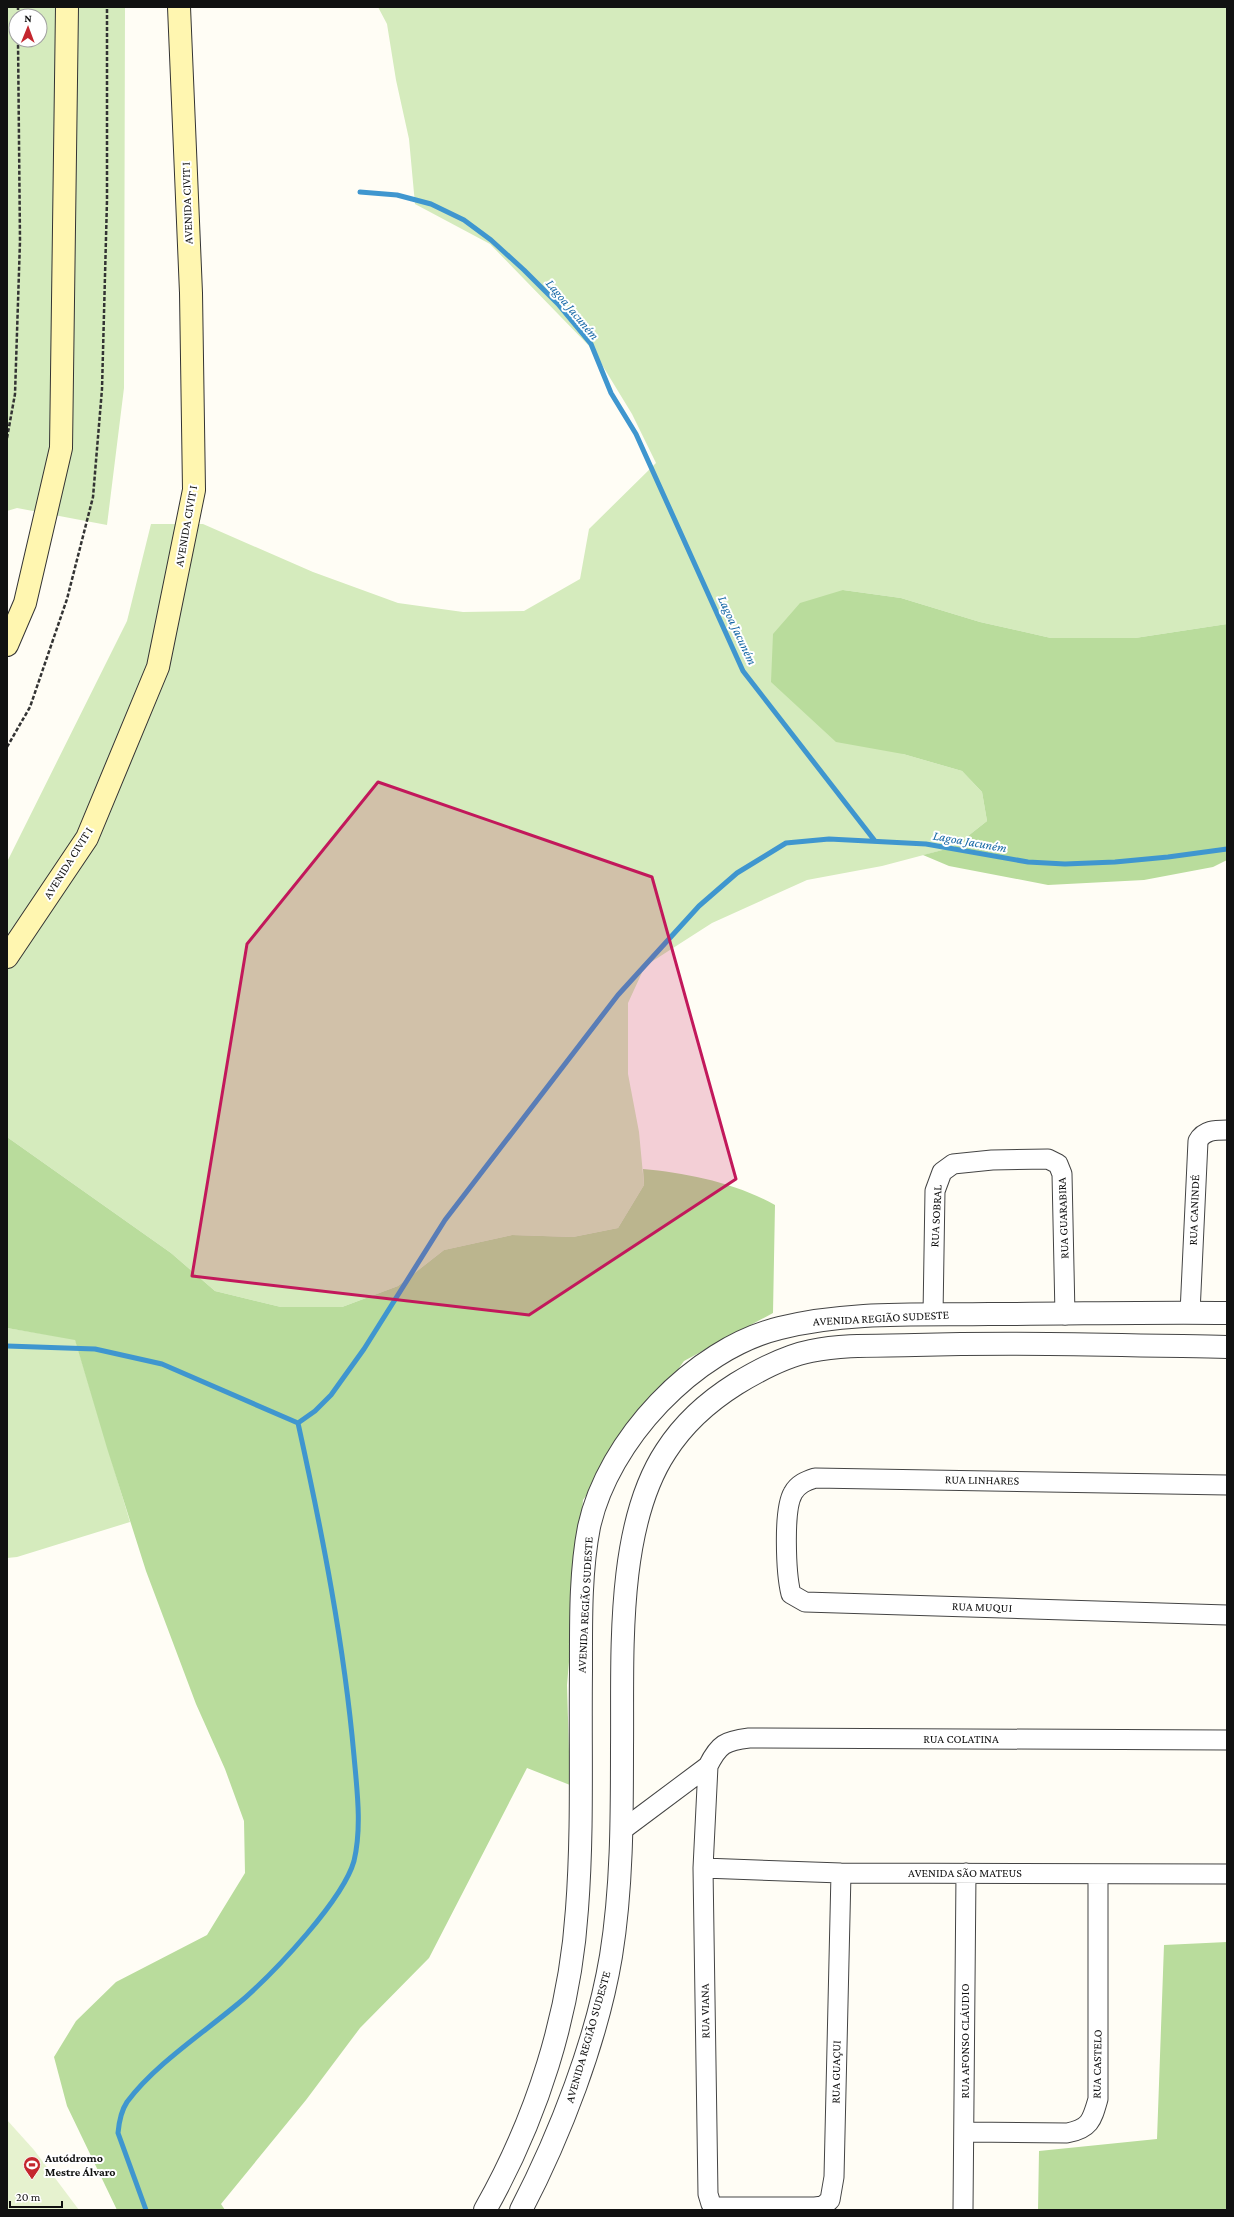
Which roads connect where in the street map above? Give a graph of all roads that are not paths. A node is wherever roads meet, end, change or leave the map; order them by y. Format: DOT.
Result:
graph roads {
  1 [pos="66,7"];
  2 [pos="179,7"];
  3 [pos="7,646"];
  4 [pos="7,957"];
  5 [pos="1227,1130"];
  6 [pos="992,1160"];
  7 [pos="1190,1313"];
  8 [pos="1227,1313"];
  9 [pos="1041,1314"];
  10 [pos="933,1315"];
  11 [pos="1065,1315"];
  12 [pos="1039,1344"];
  13 [pos="1227,1347"];
  14 [pos="1227,1484"];
  15 [pos="786,1543"];
  16 [pos="1227,1614"];
  17 [pos="1227,1740"];
  18 [pos="708,1766"];
  19 [pos="621,1831"];
  20 [pos="703,1868"];
  21 [pos="840,1873"];
  22 [pos="966,1873"];
  23 [pos="1227,1874"];
  24 [pos="1098,1875"];
  25 [pos="965,2132"];
  26 [pos="762,2206"];
  27 [pos="484,2210"];
  28 [pos="521,2210"];
  29 [pos="964,2210"];
  1 -- 3 [label="main road"];
  2 -- 4 [label="main road, AVENIDA CIVIT I"];
  5 -- 7 [label="street, RUA CANINDÉ"];
  6 -- 10 [label="street, RUA SOBRAL"];
  6 -- 11 [label="street, RUA GUARABIRA"];
  7 -- 8 [label="street, AVENIDA REGIÃO SUDESTE"];
  7 -- 11 [label="street, AVENIDA REGIÃO SUDESTE"];
  9 -- 10 [label="street, AVENIDA REGIÃO SUDESTE"];
  9 -- 11 [label="street, AVENIDA REGIÃO SUDESTE"];
  9 -- 12 [label="street"];
  10 -- 27 [label="street, AVENIDA REGIÃO SUDESTE"];
  12 -- 13 [label="street, AVENIDA REGIÃO SUDESTE"];
  12 -- 19 [label="street, AVENIDA REGIÃO SUDESTE"];
  14 -- 15 [label="street, RUA LINHARES"];
  15 -- 16 [label="street, RUA MUQUI"];
  17 -- 18 [label="street, RUA COLATINA"];
  18 -- 19 [label="street"];
  18 -- 20 [label="street, RUA VIANA"];
  19 -- 28 [label="street, AVENIDA REGIÃO SUDESTE"];
  20 -- 21 [label="street, AVENIDA SÃO MATEUS"];
  20 -- 26 [label="street, RUA VIANA"];
  21 -- 22 [label="street, AVENIDA SÃO MATEUS"];
  21 -- 26 [label="street, RUA GUAÇUI"];
  22 -- 24 [label="street, AVENIDA SÃO MATEUS"];
  22 -- 25 [label="street, RUA AFONSO CLÁUDIO"];
  23 -- 24 [label="street, AVENIDA SÃO MATEUS"];
  24 -- 25 [label="street, RUA CASTELO"];
  25 -- 29 [label="street, RUA AFONSO CLÁUDIO"];
}
